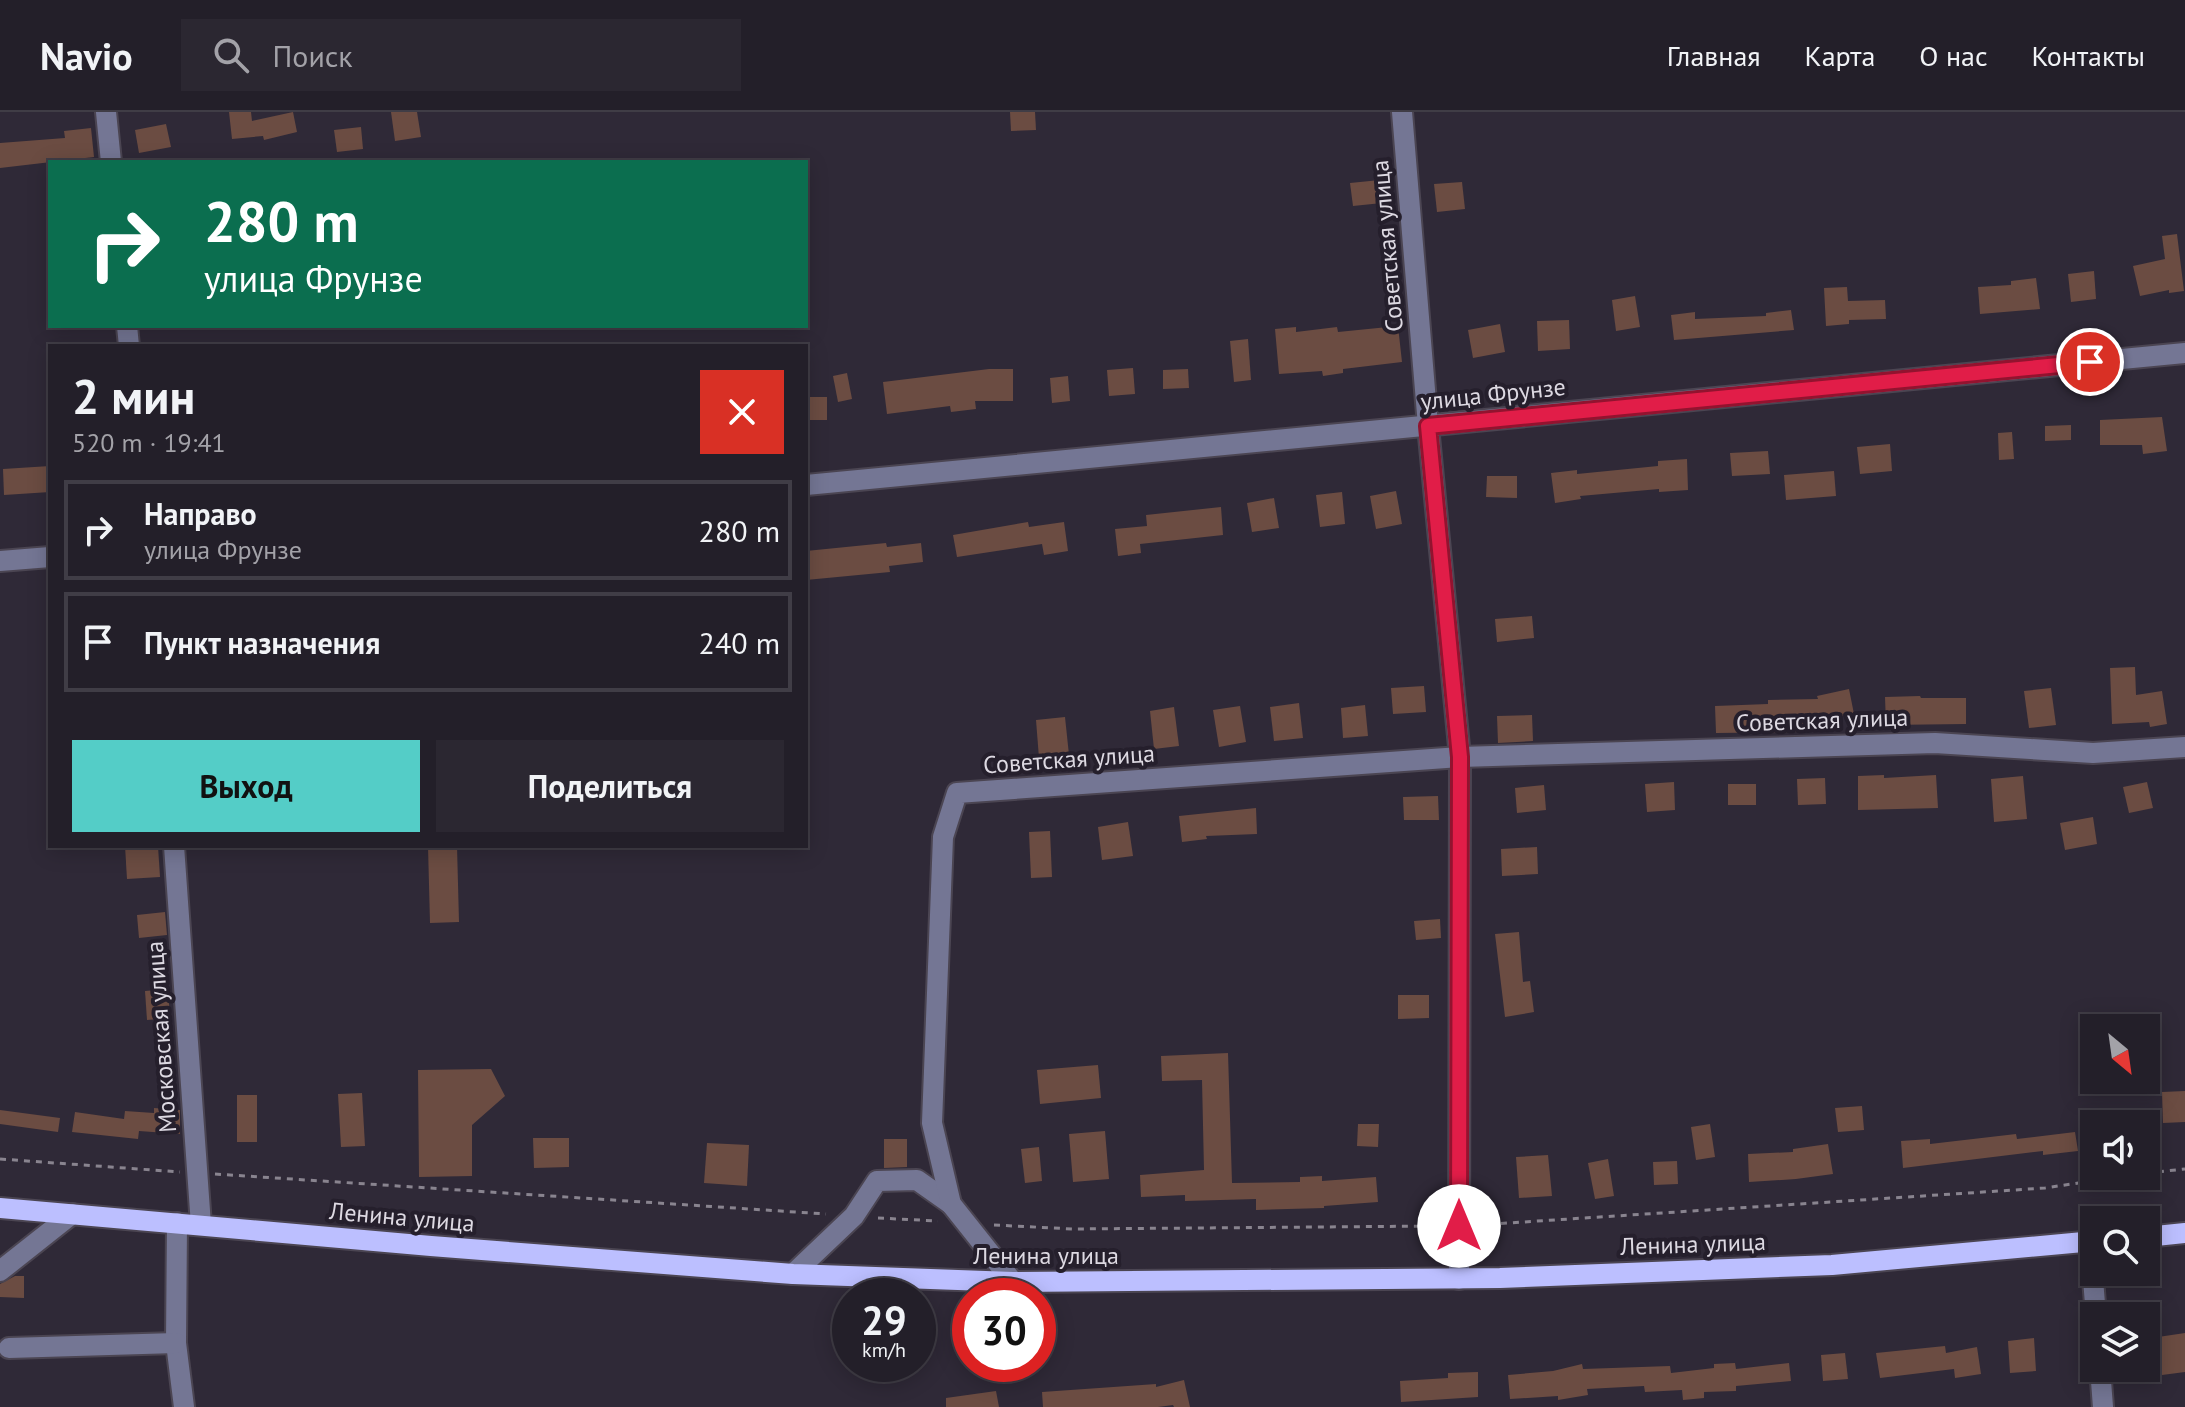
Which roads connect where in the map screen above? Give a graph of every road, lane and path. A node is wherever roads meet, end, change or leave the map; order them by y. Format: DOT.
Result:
graph roads {
  1 [pos="106,112"];
  2 [pos="1402,112"];
  3 [pos="111,160"];
  4 [pos="2185,353"];
  5 [pos="1428,426"];
  6 [pos="808,485"];
  7 [pos="48,557"];
  8 [pos="0,561"];
  9 [pos="2185,747"];
  10 [pos="1460,757"];
  11 [pos="174,848"];
  12 [pos="0,1159"];
  13 [pos="2185,1169"];
  14 [pos="2160,1172"];
  15 [pos="197,1173"];
  16 [pos="2080,1183"];
  17 [pos="951,1204"];
  18 [pos="0,1208"];
  19 [pos="72,1214"];
  20 [pos="854,1216"];
  21 [pos="177,1223"];
  22 [pos="966,1223"];
  23 [pos="201,1225"];
  24 [pos="1459,1226"];
  25 [pos="2185,1233"];
  26 [pos="2160,1236"];
  27 [pos="2080,1242"];
  28 [pos="0,1271"];
  29 [pos="793,1274"];
  30 [pos="1010,1278"];
  31 [pos="1459,1279"];
  32 [pos="952,1280"];
  33 [pos="1056,1282"];
  34 [pos="176,1343"];
  35 [pos="9,1348"];
  36 [pos="2101,1382"];
  37 [pos="184,1407"];
  38 [pos="2103,1407"];
  1 -- 3 [label="street"];
  2 -- 5 [label="street, Советская улица"];
  4 -- 5 [label="street, улица Фрунзе"];
  5 -- 6 [label="street, улица Фрунзе"];
  5 -- 10 [label="street, Советская улица"];
  7 -- 8 [label="street"];
  9 -- 10 [label="street, Советская улица"];
  10 -- 17 [label="street, Советская улица"];
  10 -- 24 [label="street, Советская улица"];
  11 -- 15 [label="street, Московская улица"];
  12 -- 15 [label="path"];
  13 -- 14 [label="path"];
  15 -- 20 [label="path"];
  15 -- 23 [label="street, Московская улица"];
  16 -- 24 [label="path"];
  17 -- 20 [label="street"];
  17 -- 22 [label="street, Советская улица"];
  18 -- 19 [label="main road, Ленина улица"];
  19 -- 21 [label="main road, Ленина улица"];
  19 -- 28 [label="street"];
  20 -- 22 [label="path"];
  20 -- 29 [label="street"];
  21 -- 23 [label="main road, Ленина улица"];
  21 -- 34 [label="street"];
  22 -- 24 [label="path"];
  22 -- 30 [label="street, Советская улица"];
  23 -- 29 [label="main road, Ленина улица"];
  24 -- 31 [label="street, Советская улица"];
  25 -- 26 [label="main road"];
  27 -- 31 [label="main road, Ленина улица"];
  29 -- 32 [label="main road, Ленина улица"];
  31 -- 33 [label="main road, Ленина улица"];
  34 -- 35 [label="street"];
  34 -- 37 [label="street"];
  36 -- 38 [label="street"];
}
